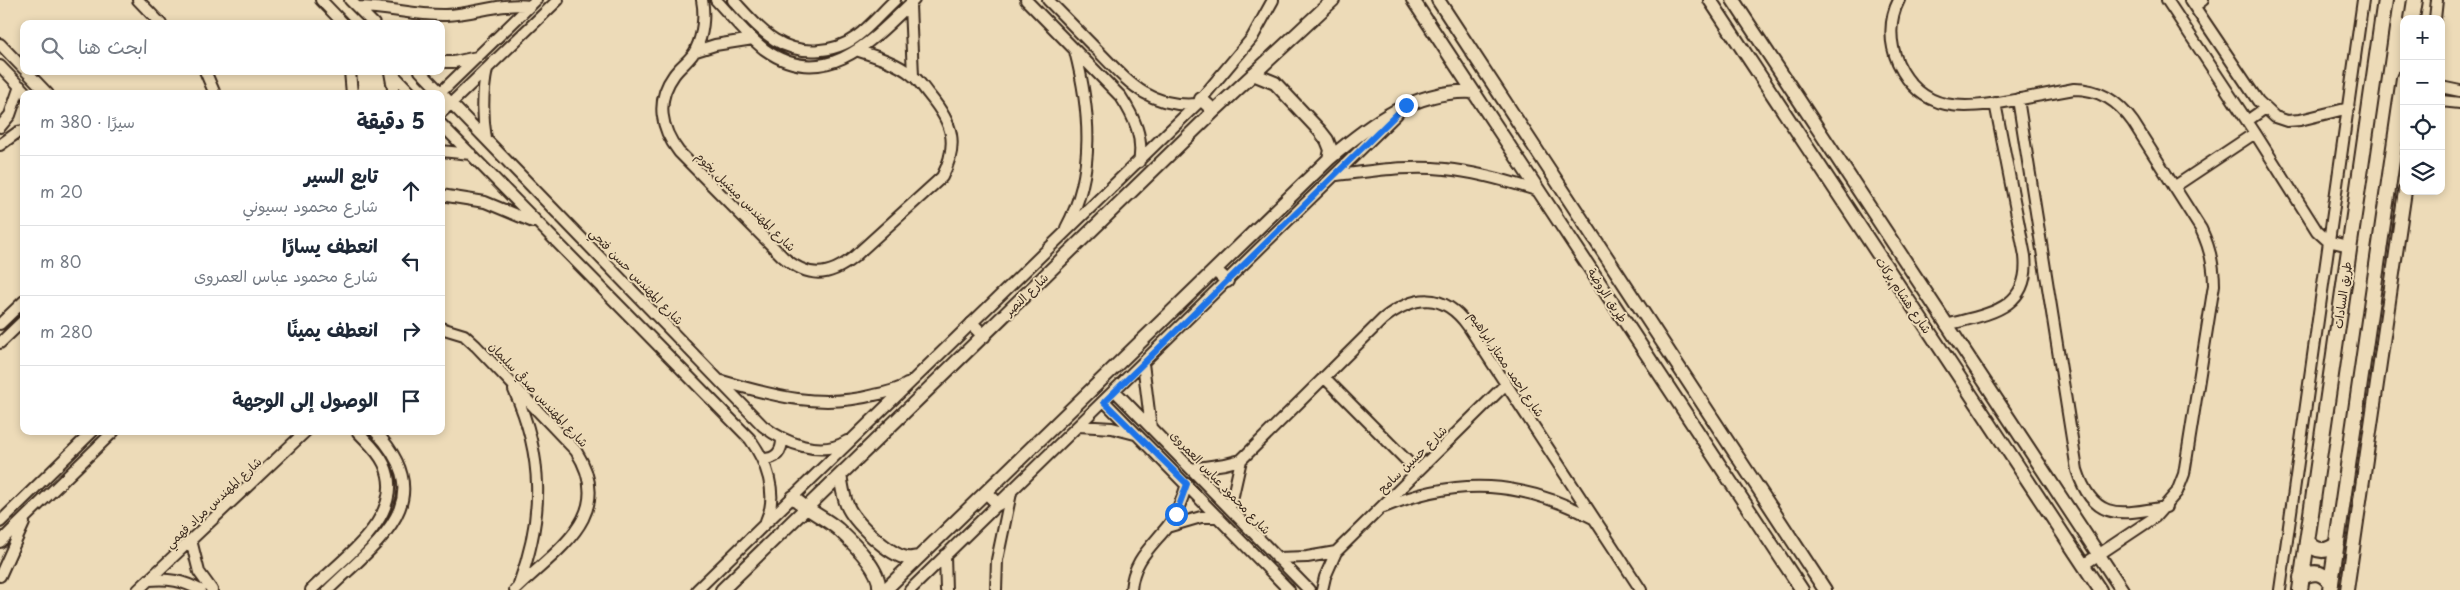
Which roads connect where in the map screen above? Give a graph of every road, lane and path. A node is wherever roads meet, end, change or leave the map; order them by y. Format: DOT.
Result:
graph roads {
  1 [pos="138,0"];
  2 [pos="321,0"];
  3 [pos="558,0"];
  4 [pos="702,0"];
  5 [pos="716,0"];
  6 [pos="733,0"];
  7 [pos="895,0"];
  8 [pos="1026,0"];
  9 [pos="1048,0"];
  10 [pos="1273,0"];
  11 [pos="1413,0"];
  12 [pos="1438,0"];
  13 [pos="1710,0"];
  14 [pos="1733,0"];
  15 [pos="1742,0"];
  16 [pos="1899,0"];
  17 [pos="2167,0"];
  18 [pos="2364,0"];
  19 [pos="2385,0"];
  20 [pos="2415,0"];
  21 [pos="2438,0"];
  22 [pos="912,2"];
  23 [pos="1330,2"];
  24 [pos="2196,2"];
  25 [pos="533,3"];
  26 [pos="354,4"];
  27 [pos="2413,15"];
  28 [pos="2436,15"];
  29 [pos="1744,16"];
  30 [pos="336,19"];
  31 [pos="157,20"];
  32 [pos="370,20"];
  33 [pos="1457,30"];
  34 [pos="753,39"];
  35 [pos="1440,41"];
  36 [pos="0,44"];
  37 [pos="696,50"];
  38 [pos="1074,50"];
  39 [pos="859,51"];
  40 [pos="478,57"];
  41 [pos="445,62"];
  42 [pos="20,64"];
  43 [pos="0,66"];
  44 [pos="487,69"];
  45 [pos="1253,74"];
  46 [pos="30,75"];
  47 [pos="208,75"];
  48 [pos="350,75"];
  49 [pos="391,75"];
  50 [pos="394,75"];
  51 [pos="424,75"];
  52 [pos="913,76"];
  53 [pos="2445,88"];
  54 [pos="24,90"];
  55 [pos="44,90"];
  56 [pos="213,90"];
  57 [pos="352,90"];
  58 [pos="393,90"];
  59 [pos="408,90"];
  60 [pos="437,90"];
  61 [pos="443,90"];
  62 [pos="2460,91"];
  63 [pos="1473,92"];
  64 [pos="20,97"];
  65 [pos="445,98"];
  66 [pos="2018,99"];
  67 [pos="2445,101"];
  68 [pos="1199,102"];
  69 [pos="1995,103"];
  70 [pos="2460,103"];
  71 [pos="451,104"];
  72 [pos="1406,105"];
  73 [pos="2349,108"];
  74 [pos="445,109"];
  75 [pos="2264,109"];
  76 [pos="1214,111"];
  77 [pos="2247,121"];
  78 [pos="0,127"];
  79 [pos="445,128"];
  80 [pos="20,132"];
  81 [pos="2255,133"];
  82 [pos="486,139"];
  83 [pos="2400,144"];
  84 [pos="0,145"];
  85 [pos="445,151"];
  86 [pos="471,154"];
  87 [pos="1329,159"];
  88 [pos="1139,162"];
  89 [pos="1337,175"];
  90 [pos="2174,187"];
  91 [pos="1539,191"];
  92 [pos="2404,195"];
  93 [pos="445,196"];
  94 [pos="2034,198"];
  95 [pos="2014,202"];
  96 [pos="541,226"];
  97 [pos="1061,238"];
  98 [pos="2328,241"];
  99 [pos="2349,246"];
  100 [pos="1908,267"];
  101 [pos="1214,270"];
  102 [pos="1892,278"];
  103 [pos="1226,281"];
  104 [pos="20,305"];
  105 [pos="0,324"];
  106 [pos="20,324"];
  107 [pos="972,324"];
  108 [pos="1946,325"];
  109 [pos="445,328"];
  110 [pos="984,336"];
  111 [pos="0,343"];
  112 [pos="1143,363"];
  113 [pos="920,374"];
  114 [pos="1324,377"];
  115 [pos="721,380"];
  116 [pos="511,382"];
  117 [pos="1506,384"];
  118 [pos="1115,391"];
  119 [pos="1696,393"];
  120 [pos="1104,402"];
  121 [pos="1680,404"];
  122 [pos="1079,426"];
  123 [pos="1717,426"];
  124 [pos="1151,428"];
  125 [pos="89,435"];
  126 [pos="110,435"];
  127 [pos="302,435"];
  128 [pos="360,435"];
  129 [pos="377,435"];
  130 [pos="857,436"];
  131 [pos="1140,436"];
  132 [pos="1702,438"];
  133 [pos="782,439"];
  134 [pos="763,459"];
  135 [pos="1241,460"];
  136 [pos="1190,469"];
  137 [pos="1417,472"];
  138 [pos="840,475"];
  139 [pos="1187,484"];
  140 [pos="986,492"];
  141 [pos="1011,492"];
  142 [pos="793,497"];
  143 [pos="998,504"];
  144 [pos="2166,507"];
  145 [pos="805,509"];
  146 [pos="1230,509"];
  147 [pos="1379,509"];
  148 [pos="28,515"];
  149 [pos="1218,517"];
  150 [pos="1594,518"];
  151 [pos="0,522"];
  152 [pos="763,527"];
  153 [pos="1167,527"];
  154 [pos="191,540"];
  155 [pos="2307,541"];
  156 [pos="0,542"];
  157 [pos="2337,544"];
  158 [pos="1336,552"];
  159 [pos="2099,555"];
  160 [pos="946,556"];
  161 [pos="919,557"];
  162 [pos="1277,558"];
  163 [pos="2083,565"];
  164 [pos="0,576"];
  165 [pos="149,580"];
  166 [pos="320,581"];
  167 [pos="2300,584"];
  168 [pos="2330,587"];
  169 [pos="517,588"];
  170 [pos="138,590"];
  171 [pos="200,590"];
  172 [pos="212,590"];
  173 [pos="311,590"];
  174 [pos="328,590"];
  175 [pos="698,590"];
  176 [pos="722,590"];
  177 [pos="879,590"];
  178 [pos="885,590"];
  179 [pos="910,590"];
  180 [pos="946,590"];
  181 [pos="996,590"];
  182 [pos="1131,590"];
  183 [pos="1289,590"];
  184 [pos="1309,590"];
  185 [pos="1322,590"];
  186 [pos="1642,590"];
  187 [pos="1802,590"];
  188 [pos="1825,590"];
  189 [pos="2100,590"];
  190 [pos="2122,590"];
  191 [pos="2280,590"];
  192 [pos="2347,590"];
  1 -- 31 [label="street"];
  2 -- 30 [label="street"];
  3 -- 44 [label="street"];
  4 -- 37 [label="street, شارع المهندس ميشيل بخوم"];
  5 -- 34 [label="street"];
  6 -- 7 [label="street"];
  8 -- 38 [label="street"];
  9 -- 68 [label="street"];
  10 -- 68 [label="street"];
  11 -- 35 [label="street, طريق الروضة"];
  12 -- 33 [label="street, طريق الروضة"];
  13 -- 102 [label="street, شارع هشام بركات"];
  14 -- 29 [label="street, شارع هشام بركات"];
  15 -- 29 [label="street"];
  16 -- 69 [label="street"];
  17 -- 77 [label="street"];
  18 -- 73 [label="street"];
  19 -- 99 [label="main road, طريق السادات"];
  20 -- 27 [label="main road"];
  21 -- 28 [label="street"];
  22 -- 39 [label="street"];
  22 -- 52 [label="street"];
  23 -- 45 [label="street, شارع النصر"];
  24 -- 75 [label="street"];
  25 -- 26 [label="street"];
  25 -- 40 [label="street"];
  26 -- 32 [label="street"];
  29 -- 100 [label="street, شارع هشام بركات"];
  33 -- 35 [label="street"];
  33 -- 119 [label="street, طريق الروضة"];
  34 -- 37 [label="street"];
  34 -- 39 [label="street"];
  35 -- 63 [label="street, طريق الروضة"];
  36 -- 42 [label="street"];
  37 -- 52 [label="street, شارع المهندس ميشيل بخوم"];
  38 -- 88 [label="street"];
  38 -- 97 [label="street"];
  39 -- 52 [label="street, شارع المهندس ميشيل بخوم"];
  40 -- 41 [label="street"];
  40 -- 61 [label="street"];
  43 -- 54 [label="street"];
  44 -- 71 [label="street"];
  44 -- 82 [label="street"];
  45 -- 76 [label="street, شارع النصر"];
  45 -- 87 [label="street"];
  46 -- 55 [label="street"];
  47 -- 56 [label="street"];
  48 -- 57 [label="street"];
  49 -- 58 [label="street"];
  50 -- 59 [label="street"];
  51 -- 60 [label="street, شارع المهندس حسن فتحي"];
  53 -- 62 [label="street"];
  63 -- 72 [label="street"];
  63 -- 91 [label="street, طريق الروضة"];
  64 -- 78 [label="street"];
  65 -- 71 [label="street, شارع المهندس حسن فتحي"];
  66 -- 69 [label="street"];
  66 -- 90 [label="street"];
  66 -- 94 [label="street"];
  67 -- 70 [label="street"];
  68 -- 76 [label="street"];
  68 -- 88 [label="street"];
  69 -- 95 [label="street"];
  71 -- 74 [label="street"];
  71 -- 82 [label="street, شارع المهندس حسن فتحي"];
  72 -- 87 [label="street"];
  72 -- 89 [label="street"];
  73 -- 75 [label="street"];
  73 -- 98 [label="street"];
  75 -- 77 [label="street"];
  76 -- 110 [label="street, شارع النصر"];
  77 -- 81 [label="street"];
  79 -- 86 [label="street"];
  80 -- 84 [label="street"];
  81 -- 90 [label="street"];
  81 -- 98 [label="street"];
  82 -- 115 [label="street, شارع المهندس حسن فتحي"];
  83 -- 157 [label="main road"];
  85 -- 86 [label="street"];
  86 -- 96 [label="street"];
  87 -- 101 [label="street"];
  88 -- 97 [label="street"];
  89 -- 91 [label="street"];
  89 -- 103 [label="street"];
  90 -- 144 [label="street"];
  91 -- 121 [label="street, طريق الروضة"];
  92 -- 192 [label="street"];
  93 -- 96 [label="street"];
  94 -- 95 [label="street"];
  94 -- 144 [label="street"];
  95 -- 108 [label="street"];
  96 -- 134 [label="street"];
  97 -- 107 [label="street"];
  98 -- 99 [label="street"];
  98 -- 191 [label="street"];
  99 -- 155 [label="main road, طريق السادات"];
  100 -- 102 [label="street"];
  100 -- 108 [label="street, شارع هشام بركات"];
  101 -- 103 [label="street"];
  101 -- 140 [label="street"];
  102 -- 163 [label="street, شارع هشام بركات"];
  103 -- 112 [label="street"];
  104 -- 105 [label="street"];
  106 -- 111 [label="street"];
  107 -- 110 [label="street"];
  107 -- 113 [label="street"];
  108 -- 159 [label="street, شارع هشام بركات"];
  109 -- 116 [label="street, شارع المهندس صدقي سليمان"];
  110 -- 138 [label="street, شارع النصر"];
  112 -- 118 [label="street"];
  112 -- 124 [label="street"];
  113 -- 115 [label="street"];
  113 -- 130 [label="street"];
  114 -- 117 [label="street, شارع احمد ممتاز ابراهيم"];
  114 -- 135 [label="street, شارع احمد ممتاز ابراهيم"];
  114 -- 137 [label="street"];
  115 -- 133 [label="street, شارع المهندس حسن فتحي"];
  116 -- 169 [label="street"];
  116 -- 169 [label="street, شارع المهندس صدقي سليمان"];
  117 -- 137 [label="street, شارع حسين سامح"];
  117 -- 150 [label="street, شارع احمد ممتاز ابراهيم"];
  118 -- 120 [label="street"];
  118 -- 124 [label="street, شارع محمود عباس العمروى"];
  119 -- 121 [label="street"];
  119 -- 123 [label="street, طريق الروضة"];
  120 -- 122 [label="street"];
  120 -- 131 [label="street"];
  121 -- 132 [label="street, طريق الروضة"];
  122 -- 131 [label="street"];
  122 -- 141 [label="street"];
  123 -- 132 [label="street"];
  123 -- 188 [label="street, طريق الروضة"];
  124 -- 136 [label="street, شارع محمود عباس العمروى"];
  125 -- 151 [label="street"];
  126 -- 148 [label="street"];
  127 -- 154 [label="street, شارع المهندس مراد فهمي"];
  128 -- 166 [label="street"];
  129 -- 174 [label="street"];
  130 -- 133 [label="street, شارع المهندس حسن فتحي"];
  130 -- 142 [label="street"];
  131 -- 139 [label="street"];
  132 -- 187 [label="street, طريق الروضة"];
  133 -- 134 [label="street"];
  134 -- 152 [label="street"];
  135 -- 136 [label="street"];
  135 -- 146 [label="street"];
  136 -- 146 [label="street, شارع محمود عباس العمروى"];
  137 -- 147 [label="street, شارع حسين سامح"];
  138 -- 145 [label="street, شارع النصر"];
  138 -- 161 [label="street"];
  139 -- 149 [label="street"];
  139 -- 153 [label="street"];
  140 -- 143 [label="street"];
  140 -- 161 [label="street"];
  141 -- 143 [label="street"];
  141 -- 181 [label="street"];
  142 -- 145 [label="street"];
  142 -- 152 [label="street"];
  143 -- 160 [label="street"];
  144 -- 159 [label="street"];
  145 -- 176 [label="street, شارع النصر"];
  145 -- 177 [label="street"];
  146 -- 162 [label="street, شارع محمود عباس العمروى"];
  147 -- 150 [label="street"];
  147 -- 158 [label="street, شارع حسين سامح"];
  148 -- 156 [label="street"];
  148 -- 164 [label="street"];
  149 -- 153 [label="street"];
  149 -- 183 [label="street"];
  150 -- 186 [label="street, شارع احمد ممتاز ابراهيم"];
  152 -- 175 [label="street"];
  153 -- 182 [label="street"];
  154 -- 165 [label="street, شارع المهندس مراد فهمي"];
  154 -- 172 [label="street"];
  155 -- 157 [label="main road"];
  155 -- 167 [label="main road, طريق السادات"];
  157 -- 168 [label="main road"];
  158 -- 162 [label="street"];
  158 -- 185 [label="street, شارع حسين سامح"];
  159 -- 163 [label="street"];
  159 -- 190 [label="street, شارع هشام بركات"];
  160 -- 179 [label="street"];
  160 -- 180 [label="street"];
  161 -- 178 [label="street"];
  162 -- 184 [label="street, شارع محمود عباس العمروى"];
  163 -- 189 [label="street, شارع هشام بركات"];
  165 -- 170 [label="street, شارع المهندس مراد فهمي"];
  165 -- 171 [label="street"];
  166 -- 173 [label="street"];
  166 -- 174 [label="street"];
  167 -- 168 [label="main road"];
}
